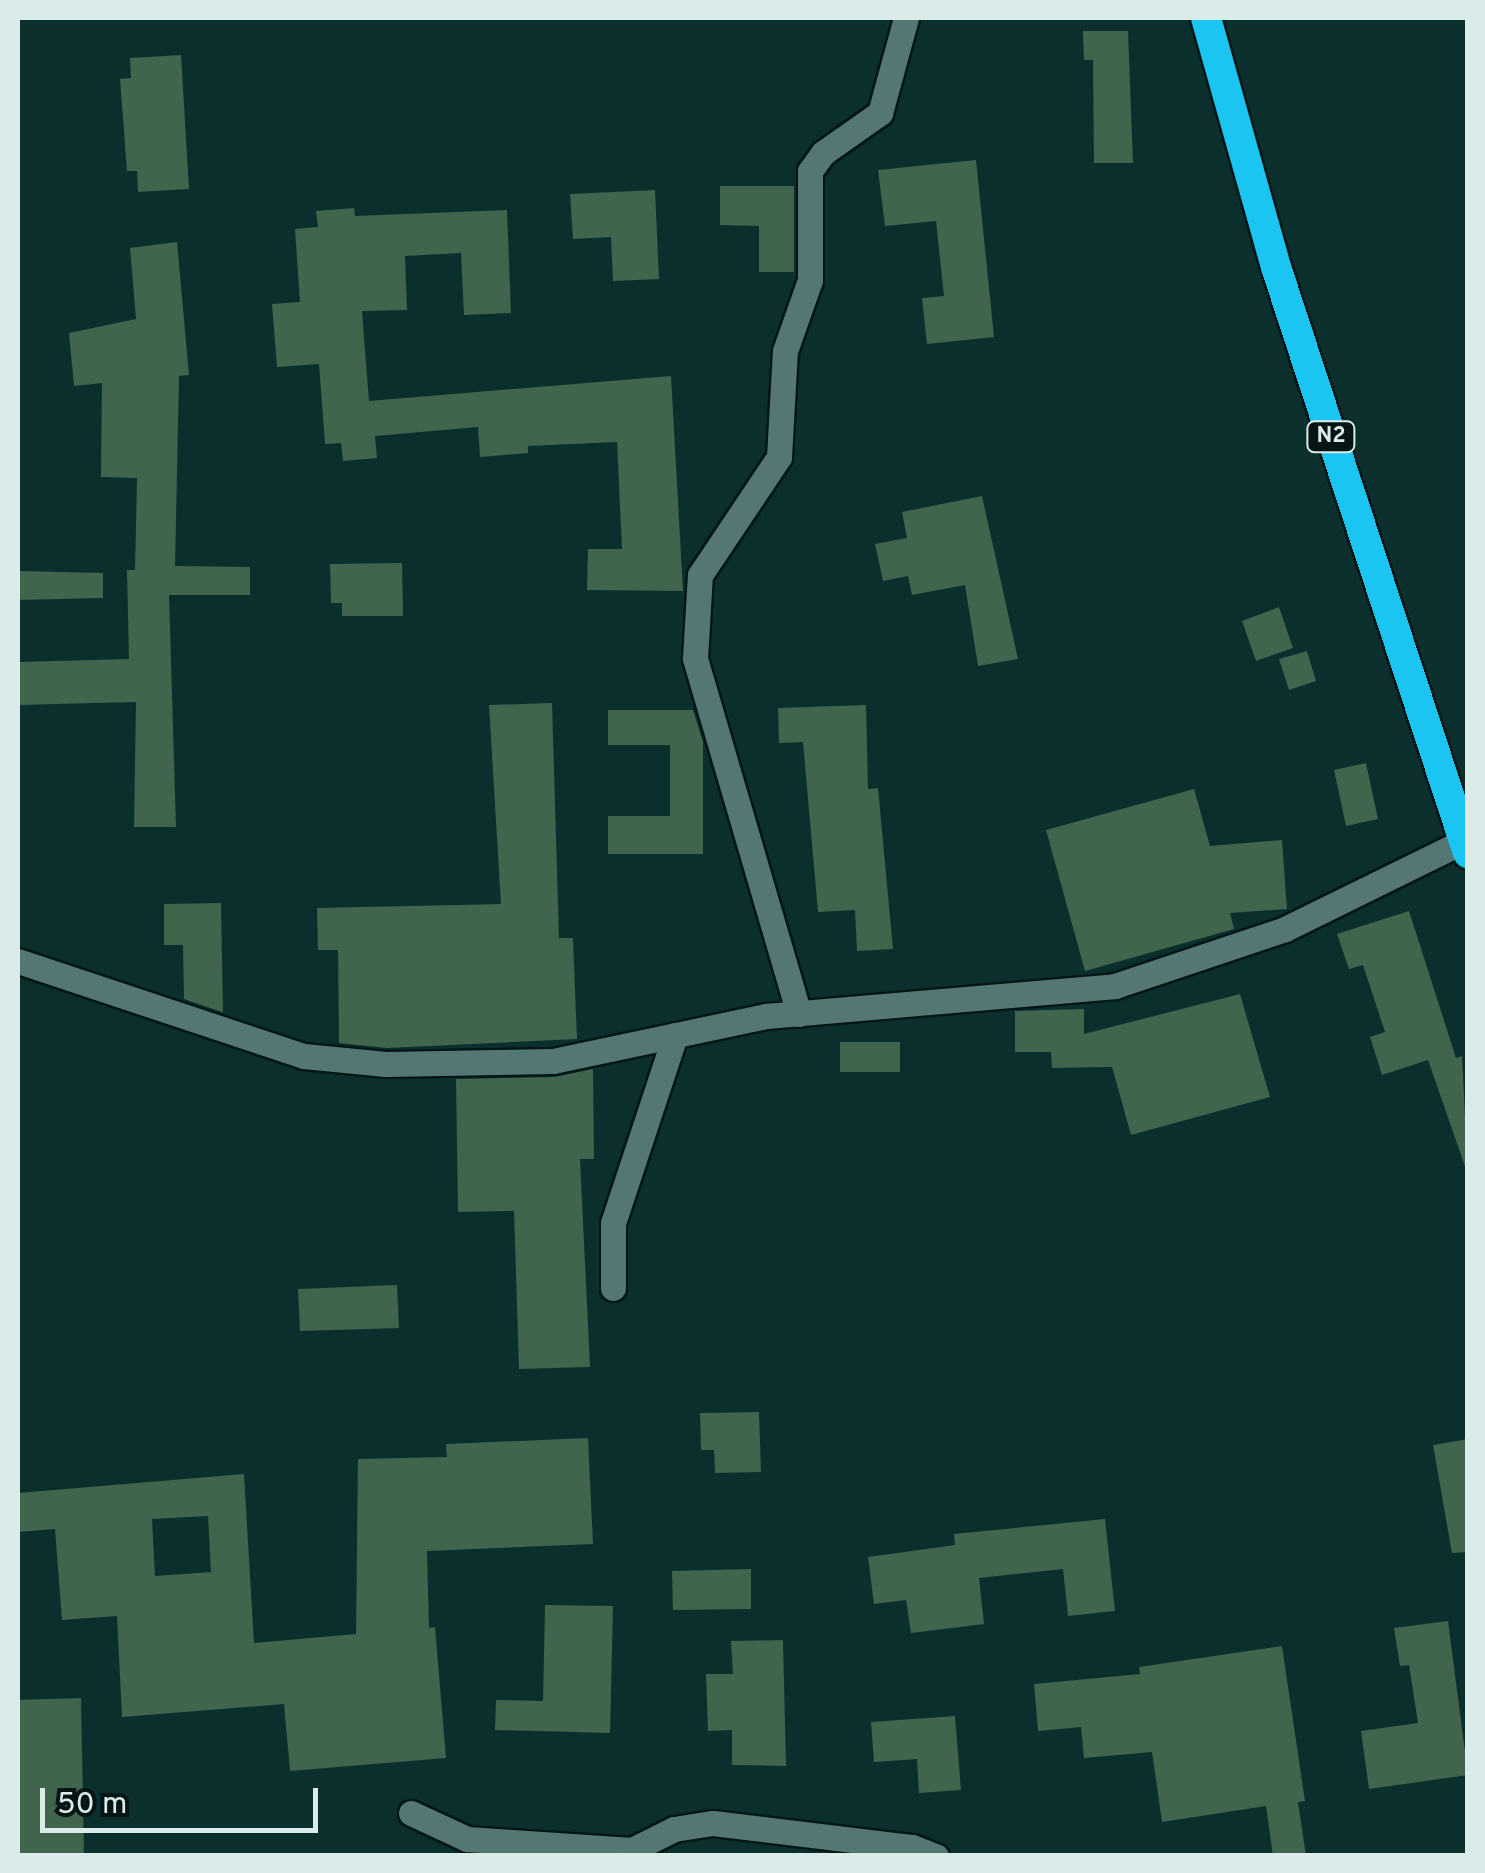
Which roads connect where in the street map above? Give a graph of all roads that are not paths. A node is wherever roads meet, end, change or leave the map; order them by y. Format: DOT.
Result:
graph roads {
  1 [pos="906,18"];
  2 [pos="1206,18"];
  3 [pos="1466,847"];
  4 [pos="18,961"];
  5 [pos="799,1014"];
  6 [pos="675,1035"];
  7 [pos="613,1288"];
  8 [pos="412,1813"];
  9 [pos="631,1853"];
  10 [pos="936,1856"];
  1 -- 5 [label="street"];
  2 -- 3 [label="highway, N2"];
  3 -- 5 [label="street"];
  4 -- 6 [label="street"];
  5 -- 6 [label="street"];
  6 -- 7 [label="street"];
  8 -- 9 [label="street"];
  9 -- 10 [label="street"];
}
